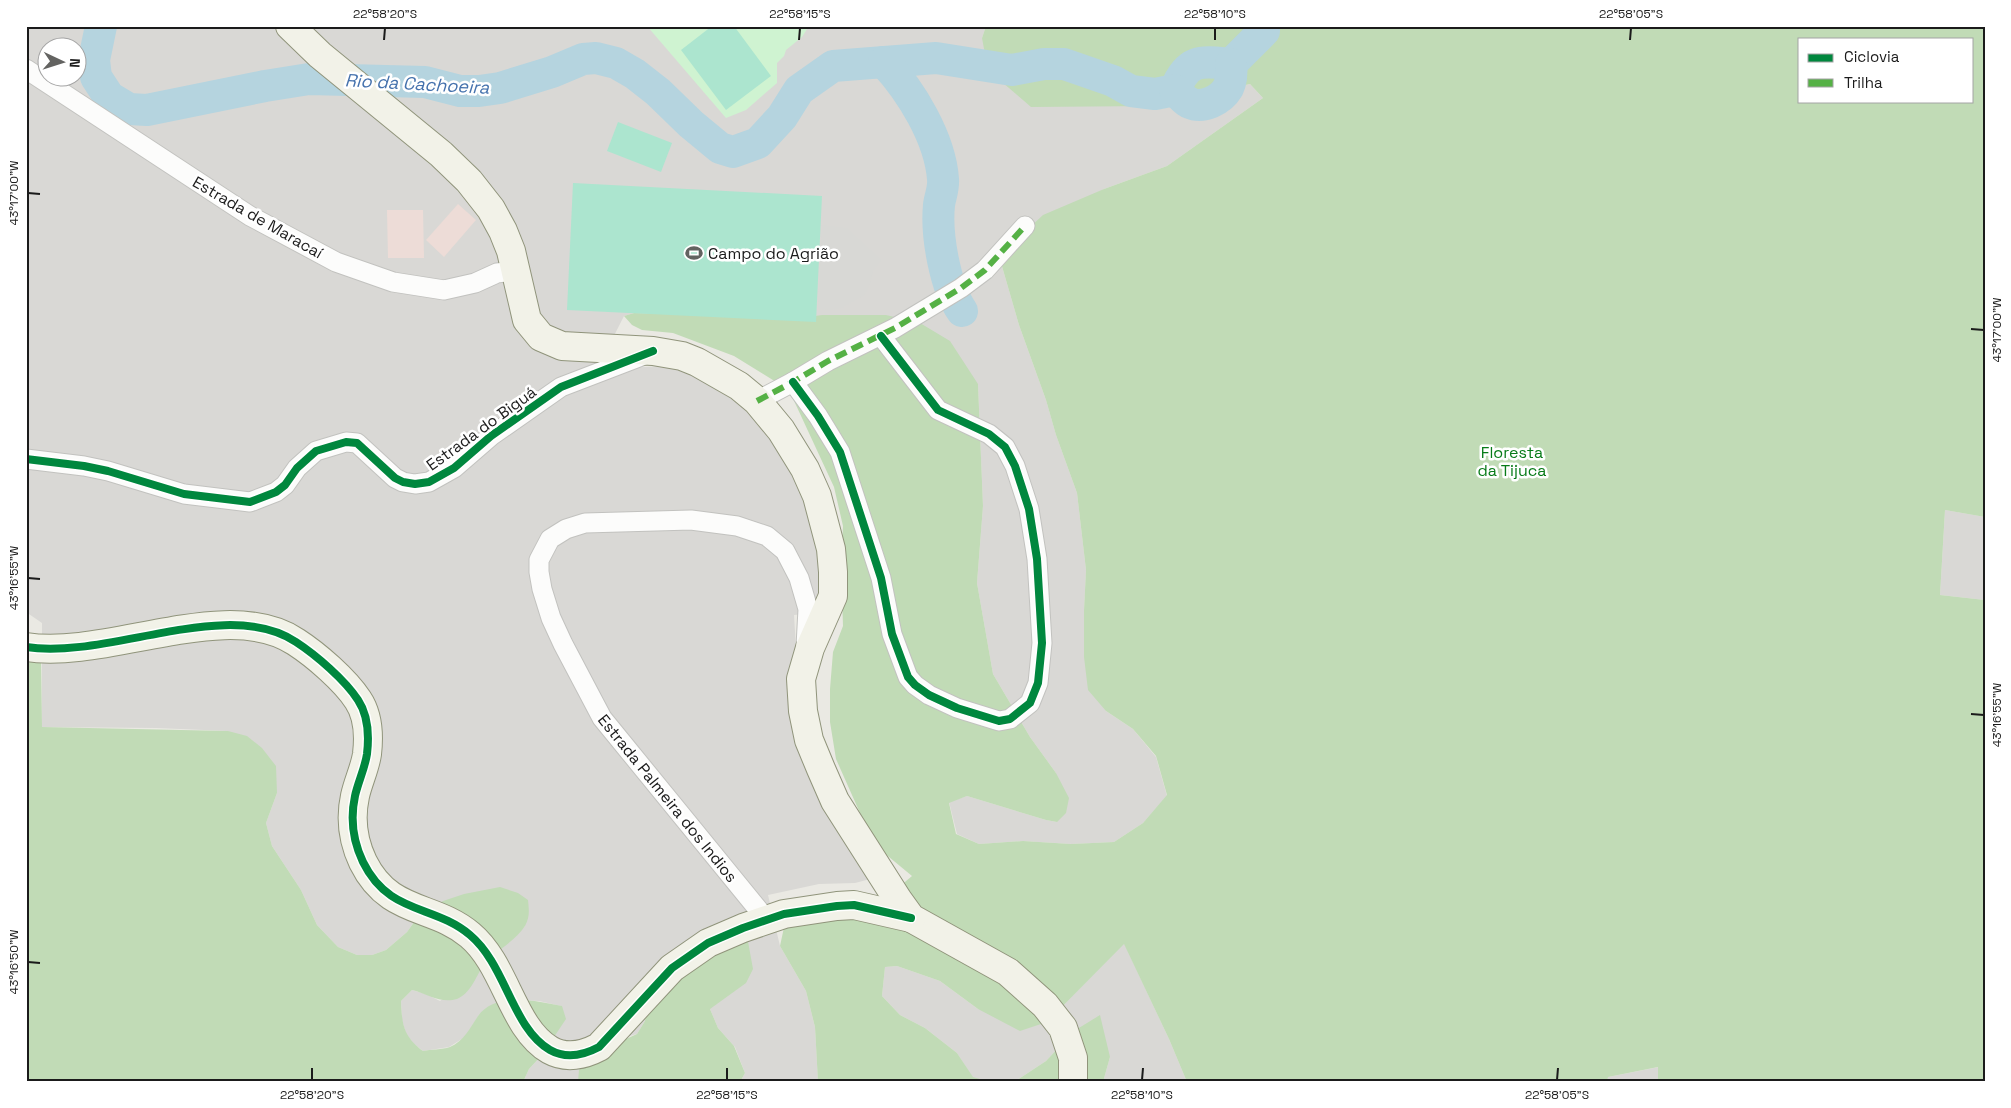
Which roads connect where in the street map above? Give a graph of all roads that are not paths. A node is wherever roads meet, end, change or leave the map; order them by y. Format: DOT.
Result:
graph roads {
  1 [pos="290,26"];
  2 [pos="26,69"];
  3 [pos="1025,226"];
  4 [pos="516,271"];
  5 [pos="881,336"];
  6 [pos="653,351"];
  7 [pos="793,382"];
  8 [pos="757,401"];
  9 [pos="26,460"];
  10 [pos="26,647"];
  11 [pos="805,664"];
  12 [pos="890,888"];
  13 [pos="864,907"];
  14 [pos="911,918"];
  15 [pos="766,919"];
  16 [pos="1073,1082"];
  1 -- 4 [label="main road"];
  2 -- 4 [label="street, Estrada de Maracaí"];
  3 -- 5 [label="street"];
  4 -- 6 [label="main road"];
  5 -- 7 [label="street"];
  5 -- 7 [label="street"];
  6 -- 8 [label="main road"];
  6 -- 9 [label="street, Estrada do Biguá"];
  7 -- 8 [label="street"];
  8 -- 11 [label="main road"];
  10 -- 15 [label="main road"];
  11 -- 12 [label="main road"];
  11 -- 15 [label="street, Estrada Palmeira dos Indios"];
  12 -- 13 [label="main road"];
  12 -- 14 [label="main road"];
  13 -- 14 [label="main road"];
  13 -- 15 [label="main road"];
  14 -- 16 [label="main road"];
}
